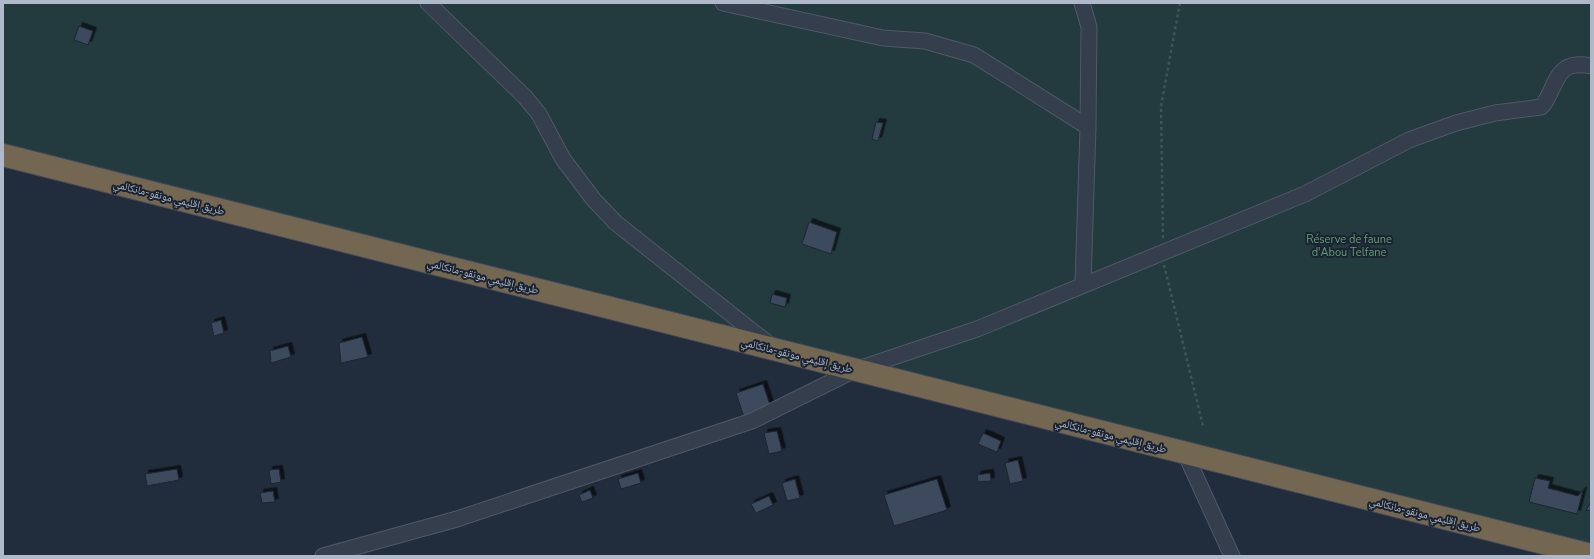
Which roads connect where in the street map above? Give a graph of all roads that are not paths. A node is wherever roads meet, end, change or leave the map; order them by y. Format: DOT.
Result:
graph roads {
  1 [pos="428,3"];
  2 [pos="723,3"];
  3 [pos="1082,3"];
  4 [pos="1591,66"];
  5 [pos="1088,127"];
  6 [pos="3,155"];
  7 [pos="1083,284"];
  8 [pos="775,350"];
  9 [pos="855,370"];
  10 [pos="1185,453"];
  11 [pos="1560,551"];
  12 [pos="1591,555"];
  13 [pos="323,556"];
  14 [pos="1232,556"];
  1 -- 8 [label="street"];
  2 -- 5 [label="street"];
  3 -- 5 [label="street"];
  4 -- 7 [label="street"];
  5 -- 7 [label="street"];
  6 -- 8 [label="highway, طريق إقليمي مونقو-مانكالمي"];
  7 -- 9 [label="street"];
  8 -- 9 [label="highway, طريق إقليمي مونقو-مانكالمي"];
  9 -- 10 [label="highway, طريق إقليمي مونقو-مانكالمي"];
  9 -- 13 [label="street"];
  10 -- 11 [label="highway, طريق إقليمي مونقو-مانكالمي"];
  10 -- 14 [label="street"];
  11 -- 12 [label="highway, طريق إقليمي مونقو-مانكالمي"];
}
